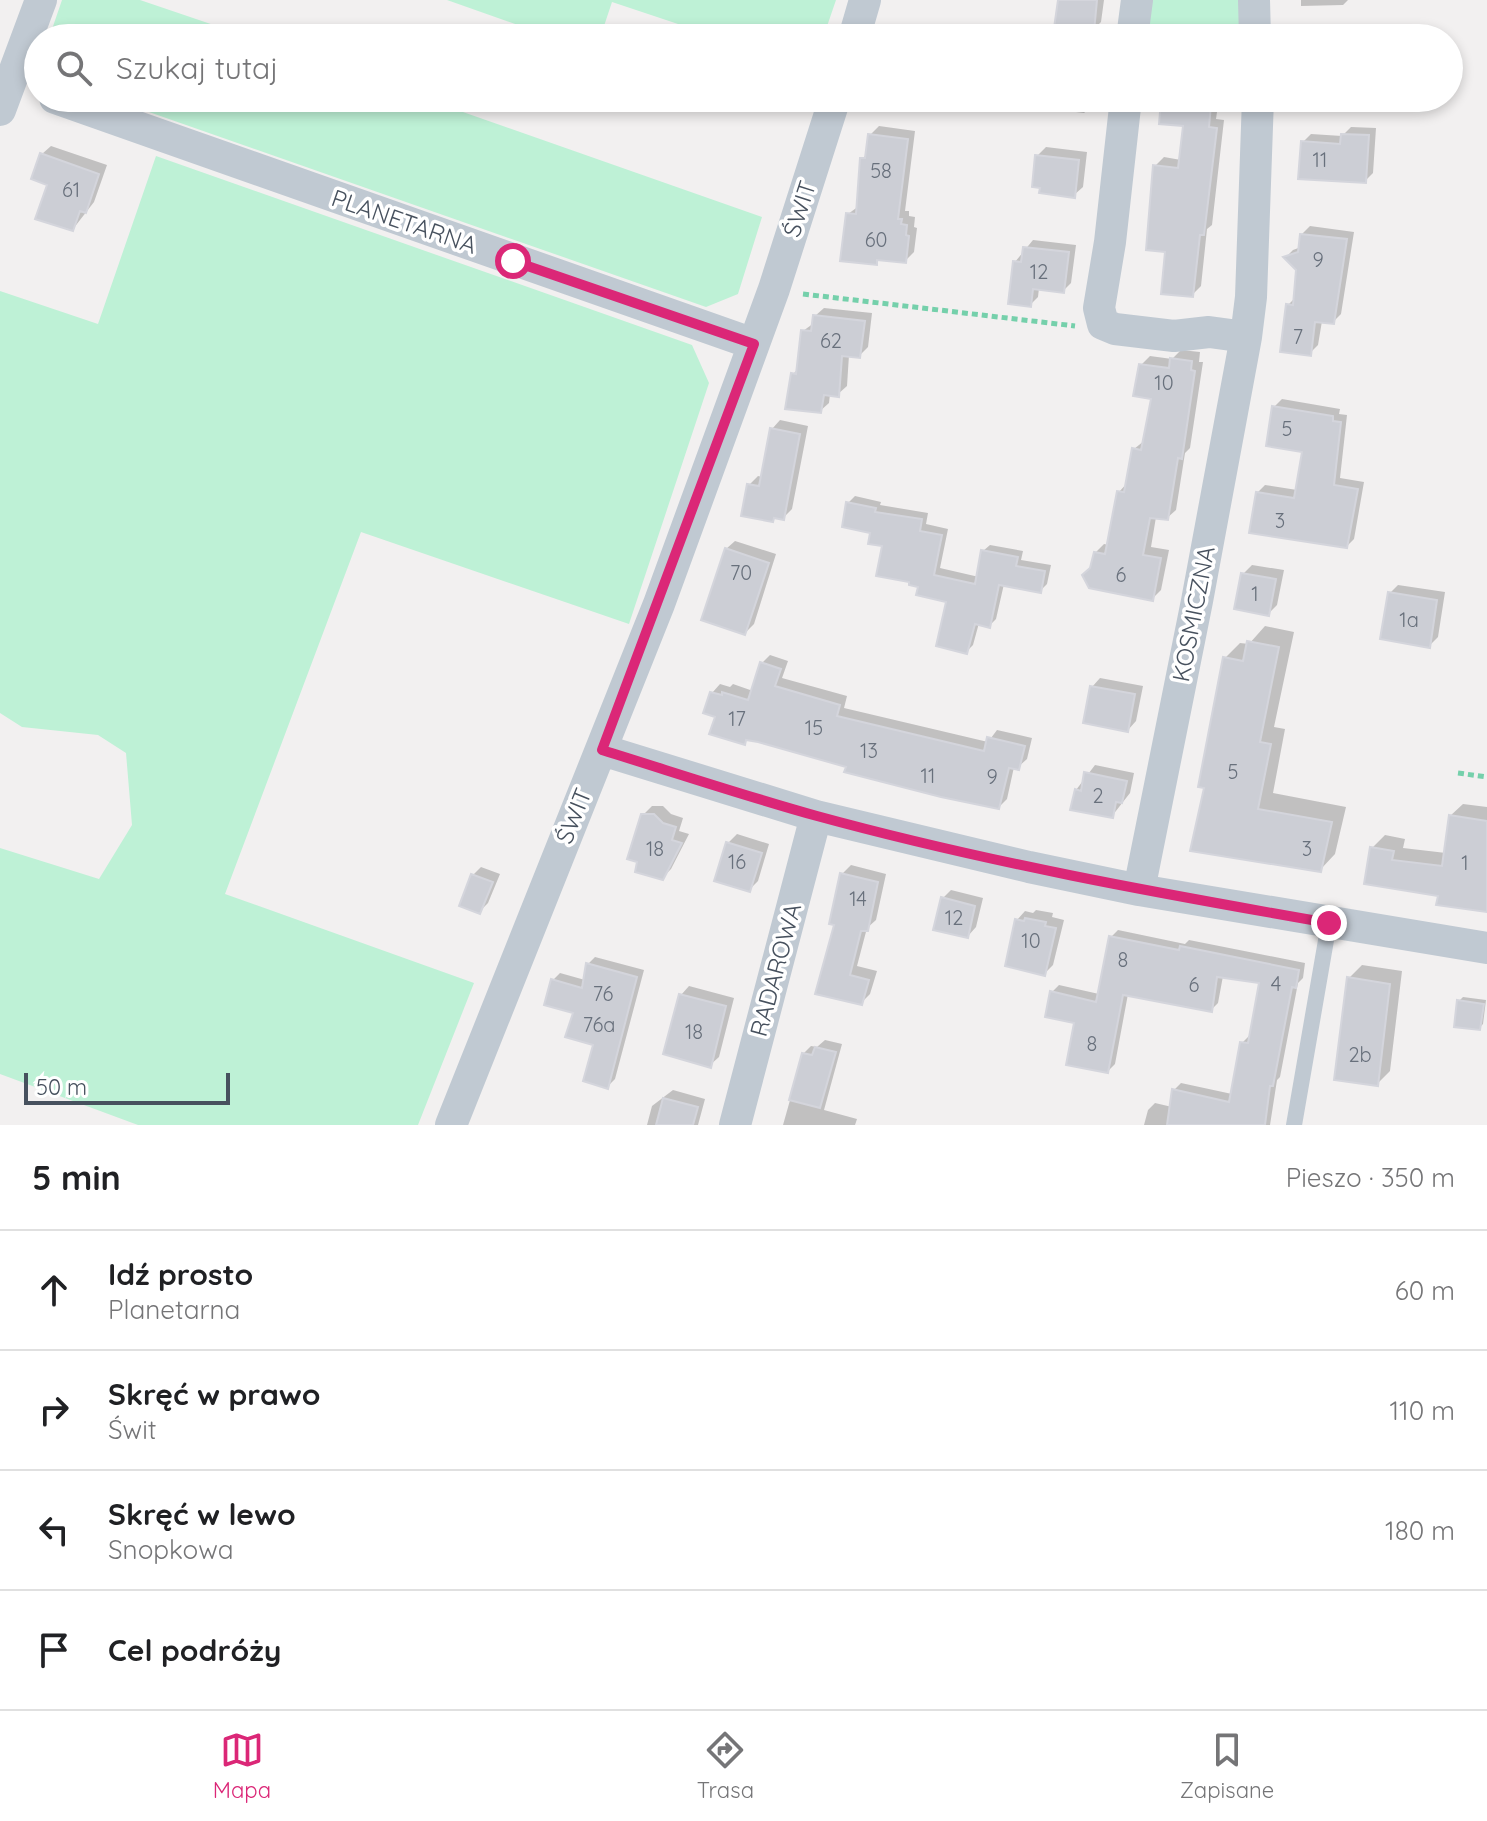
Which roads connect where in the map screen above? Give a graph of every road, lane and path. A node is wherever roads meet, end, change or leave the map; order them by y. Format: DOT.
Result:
graph roads {
  1 [pos="41,0"];
  2 [pos="865,0"];
  3 [pos="1137,0"];
  4 [pos="1254,0"];
  5 [pos="35,24"];
  6 [pos="858,24"];
  7 [pos="1134,24"];
  8 [pos="1255,24"];
  9 [pos="24,64"];
  10 [pos="16,94"];
  11 [pos="95,112"];
  12 [pos="831,112"];
  13 [pos="1124,112"];
  14 [pos="1258,112"];
  15 [pos="774,289"];
  16 [pos="1103,324"];
  17 [pos="1246,337"];
  18 [pos="754,344"];
  19 [pos="602,750"];
  20 [pos="1458,773"];
  21 [pos="1487,777"];
  22 [pos="816,816"];
  23 [pos="1139,890"];
  24 [pos="1329,923"];
  25 [pos="1487,948"];
  26 [pos="451,1125"];
  27 [pos="735,1125"];
  28 [pos="1294,1125"];
  1 -- 5 [label="street"];
  2 -- 6 [label="street"];
  3 -- 7 [label="street"];
  4 -- 8 [label="street"];
  9 -- 10 [label="street"];
  11 -- 18 [label="street, PLANETARNA"];
  12 -- 15 [label="street, ŚWIT"];
  13 -- 16 [label="street"];
  14 -- 17 [label="street, KOSMICZNA"];
  15 -- 16 [label="path"];
  15 -- 18 [label="street, ŚWIT"];
  16 -- 17 [label="street"];
  17 -- 23 [label="street, KOSMICZNA"];
  18 -- 19 [label="street, ŚWIT"];
  19 -- 22 [label="street"];
  19 -- 26 [label="street, ŚWIT"];
  20 -- 21 [label="path"];
  22 -- 23 [label="street"];
  22 -- 27 [label="street, RADAROWA"];
  23 -- 24 [label="street"];
  24 -- 25 [label="street"];
  24 -- 28 [label="lane"];
}
